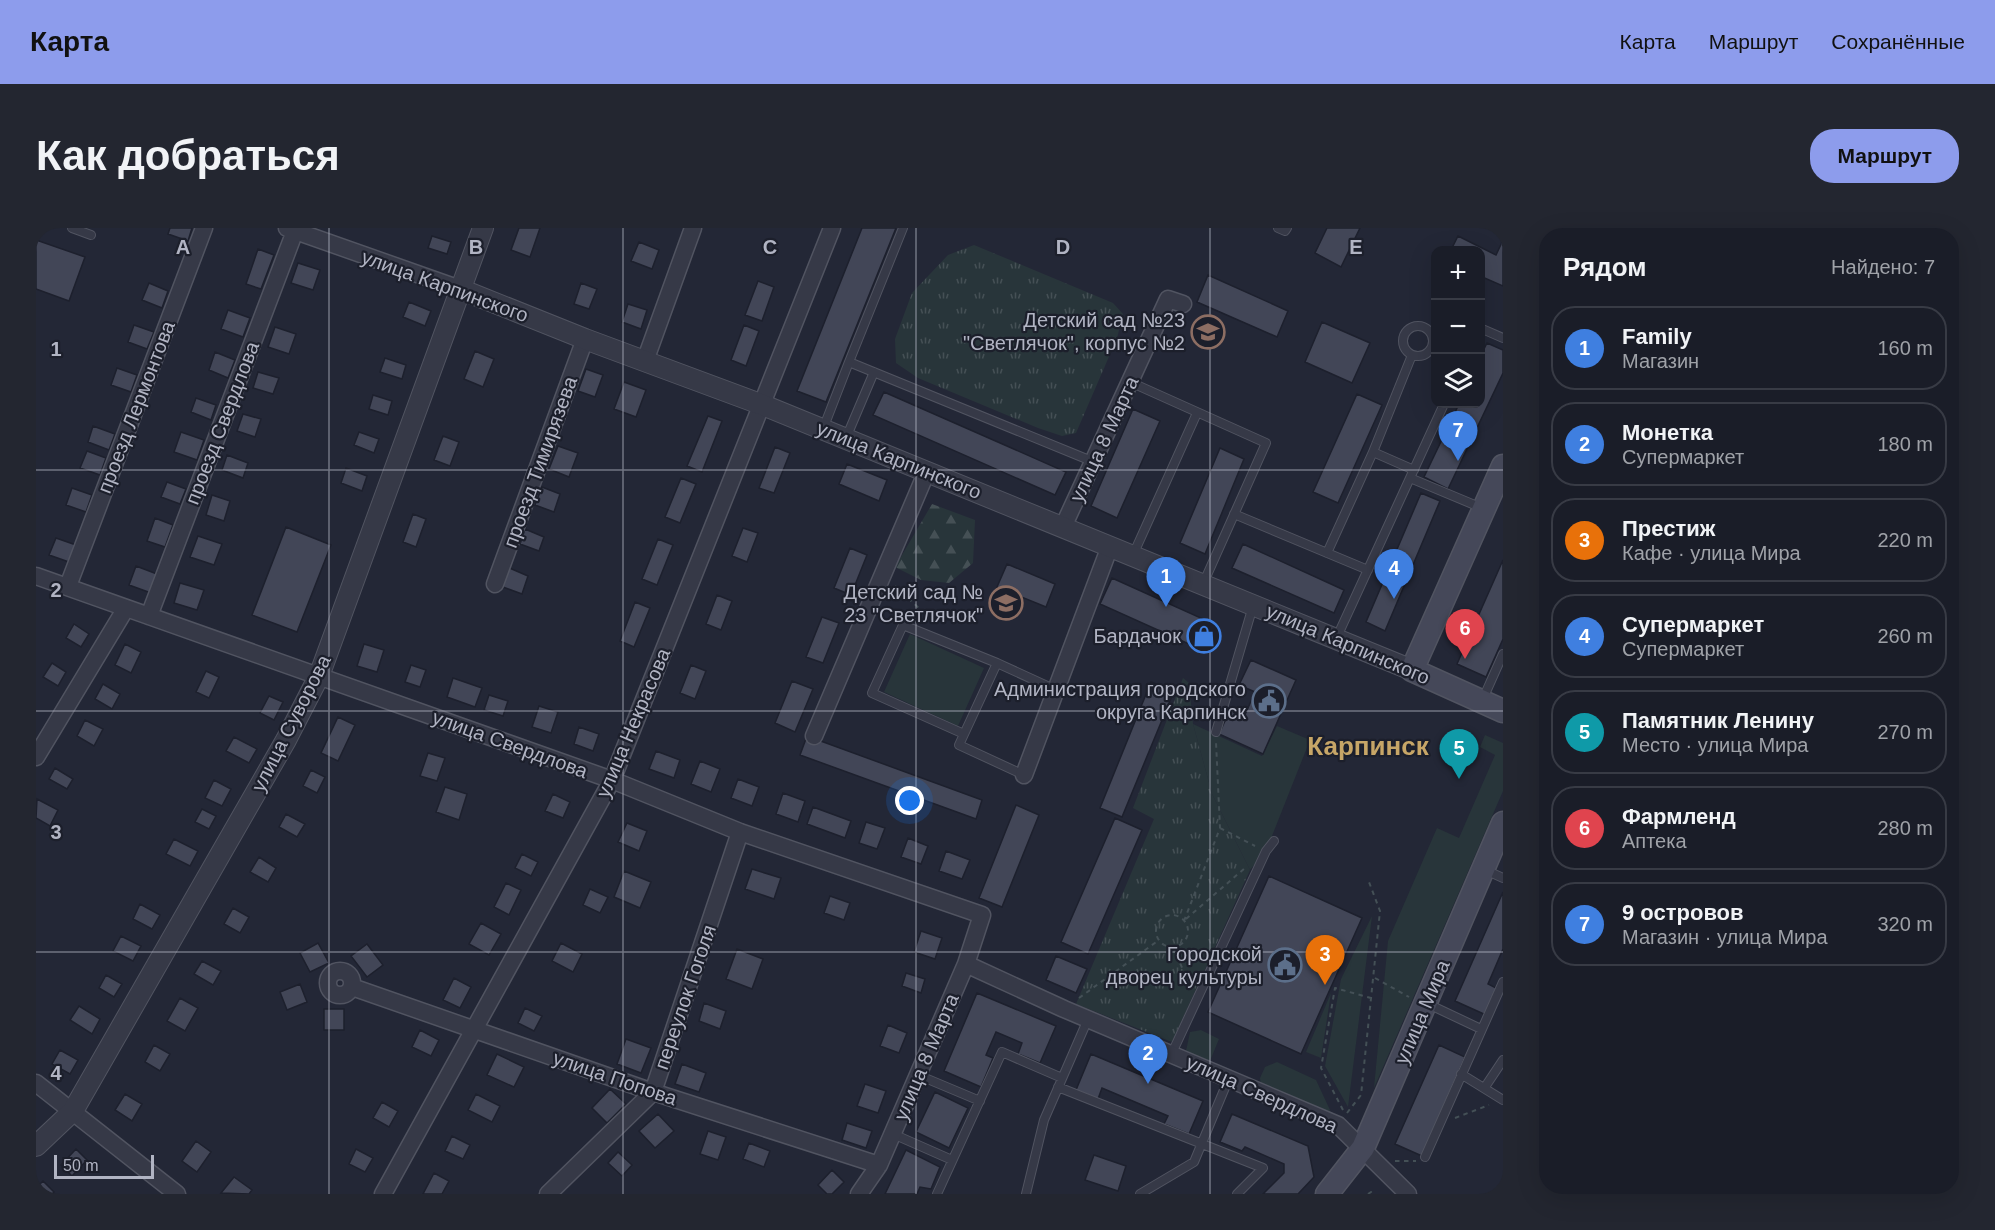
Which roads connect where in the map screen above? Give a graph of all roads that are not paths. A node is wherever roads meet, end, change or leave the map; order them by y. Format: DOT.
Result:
graph roads {
  1 [pos="72,228"];
  2 [pos="204,228"];
  3 [pos="483,228"];
  4 [pos="693,228"];
  5 [pos="832,228"];
  6 [pos="903,228"];
  7 [pos="1278,228"];
  8 [pos="1287,228"];
  9 [pos="298,230"];
  10 [pos="91,235"];
  11 [pos="460,289"];
  12 [pos="1183,304"];
  13 [pos="1485,329"];
  14 [pos="1503,338"];
  15 [pos="585,339"];
  16 [pos="1412,355"];
  17 [pos="645,361"];
  18 [pos="849,362"];
  19 [pos="874,372"];
  20 [pos="1130,382"];
  21 [pos="763,405"];
  22 [pos="1442,408"];
  23 [pos="1197,413"];
  24 [pos="823,429"];
  25 [pos="846,439"];
  26 [pos="1373,452"];
  27 [pos="1094,462"];
  28 [pos="1503,465"];
  29 [pos="927,471"];
  30 [pos="1412,474"];
  31 [pos="1490,502"];
  32 [pos="1234,514"];
  33 [pos="1063,527"];
  34 [pos="1110,546"];
  35 [pos="1327,553"];
  36 [pos="1133,556"];
  37 [pos="1368,570"];
  38 [pos="36,576"];
  39 [pos="495,584"];
  40 [pos="1202,584"];
  41 [pos="68,586"];
  42 [pos="1253,605"];
  43 [pos="126,608"];
  44 [pos="149,616"];
  45 [pos="1336,639"];
  46 [pos="1503,654"];
  47 [pos="997,663"];
  48 [pos="1412,670"];
  49 [pos="319,676"];
  50 [pos="1056,690"];
  51 [pos="1482,701"];
  52 [pos="1503,711"];
  53 [pos="1216,732"];
  54 [pos="964,734"];
  55 [pos="814,736"];
  56 [pos="36,757"];
  57 [pos="1024,775"];
  58 [pos="612,780"];
  59 [pos="1503,823"];
  60 [pos="740,832"];
  61 [pos="1274,841"];
  62 [pos="1493,873"];
  63 [pos="982,915"];
  64 [pos="966,964"];
  65 [pos="1503,982"];
  66 [pos="352,987"];
  67 [pos="1426,1003"];
  68 [pos="1088,1019"];
  69 [pos="1481,1029"];
  70 [pos="474,1030"];
  71 [pos="1172,1053"];
  72 [pos="1503,1060"];
  73 [pos="1461,1074"];
  74 [pos="918,1075"];
  75 [pos="1062,1078"];
  76 [pos="1229,1078"];
  77 [pos="36,1083"];
  78 [pos="1058,1087"];
  79 [pos="1485,1087"];
  80 [pos="653,1092"];
  81 [pos="1503,1100"];
  82 [pos="980,1101"];
  83 [pos="73,1111"];
  84 [pos="893,1134"];
  85 [pos="1202,1144"];
  86 [pos="36,1146"];
  87 [pos="1363,1148"];
  88 [pos="1425,1157"];
  89 [pos="952,1160"];
  90 [pos="879,1165"];
  91 [pos="177,1194"];
  92 [pos="383,1194"];
  93 [pos="548,1194"];
  94 [pos="859,1194"];
  95 [pos="937,1194"];
  96 [pos="1026,1194"];
  97 [pos="1140,1194"];
  98 [pos="1237,1194"];
  99 [pos="1327,1194"];
  100 [pos="1408,1194"];
  1 -- 10 [label="lane"];
  2 -- 41 [label="street, проезд Лермонтова"];
  3 -- 11 [label="street, улица Суворова"];
  4 -- 17 [label="street"];
  5 -- 21 [label="street, улица Некрасова"];
  6 -- 18 [label="lane"];
  7 -- 8 [label="lane"];
  9 -- 11 [label="street, улица Карпинского"];
  9 -- 44 [label="street, проезд Свердлова"];
  11 -- 15 [label="street, улица Карпинского"];
  11 -- 49 [label="street, улица Суворова"];
  12 -- 20 [label="street, улица 8 Марта"];
  13 -- 14 [label="lane"];
  15 -- 17 [label="street, улица Карпинского"];
  15 -- 39 [label="street, проезд Тимирязева"];
  16 -- 26 [label="lane"];
  17 -- 21 [label="street, улица Карпинского"];
  18 -- 19 [label="lane"];
  18 -- 24 [label="lane"];
  19 -- 25 [label="lane"];
  19 -- 27 [label="lane"];
  20 -- 23 [label="lane"];
  20 -- 27 [label="street, улица 8 Марта"];
  21 -- 24 [label="street, улица Карпинского"];
  21 -- 58 [label="street, улица Некрасова"];
  22 -- 30 [label="lane"];
  23 -- 32 [label="lane"];
  23 -- 36 [label="lane"];
  24 -- 25 [label="street, улица Карпинского"];
  25 -- 29 [label="street, улица Карпинского"];
  26 -- 30 [label="lane"];
  26 -- 35 [label="lane"];
  27 -- 33 [label="street, улица 8 Марта"];
  28 -- 31 [label="main road"];
  29 -- 33 [label="street, улица Карпинского"];
  29 -- 55 [label="street"];
  30 -- 31 [label="lane"];
  30 -- 37 [label="lane"];
  31 -- 48 [label="main road"];
  32 -- 35 [label="lane"];
  32 -- 40 [label="lane"];
  33 -- 34 [label="street, улица Карпинского"];
  34 -- 36 [label="street, улица Карпинского"];
  34 -- 50 [label="street"];
  35 -- 37 [label="lane"];
  36 -- 40 [label="street, улица Карпинского"];
  37 -- 45 [label="lane"];
  38 -- 41 [label="street, улица Свердлова"];
  40 -- 42 [label="street, улица Карпинского"];
  41 -- 43 [label="street, улица Свердлова"];
  42 -- 45 [label="street, улица Карпинского"];
  42 -- 53 [label="lane"];
  43 -- 44 [label="street, улица Свердлова"];
  43 -- 56 [label="street"];
  44 -- 49 [label="street, улица Свердлова"];
  45 -- 48 [label="street, улица Карпинского"];
  46 -- 51 [label="lane"];
  47 -- 50 [label="lane"];
  47 -- 54 [label="lane"];
  47 -- 54 [label="lane"];
  48 -- 51 [label="main road, улица Карпинского"];
  49 -- 58 [label="street, улица Свердлова"];
  49 -- 83 [label="street, улица Суворова"];
  50 -- 57 [label="street"];
  51 -- 52 [label="main road, улица Карпинского"];
  54 -- 57 [label="lane"];
  58 -- 60 [label="street, улица Свердлова"];
  58 -- 70 [label="street, улица Некрасова"];
  59 -- 62 [label="main road, улица Мира"];
  60 -- 63 [label="street, улица Свердлова"];
  60 -- 80 [label="street, переулок Гоголя"];
  61 -- 71 [label="lane"];
  62 -- 67 [label="main road, улица Мира"];
  63 -- 64 [label="street, улица 8 Марта"];
  64 -- 68 [label="street, улица Свердлова"];
  64 -- 74 [label="street, улица 8 Марта"];
  65 -- 69 [label="lane"];
  66 -- 70 [label="street, улица Попова"];
  67 -- 69 [label="lane"];
  67 -- 87 [label="main road, улица Мира"];
  68 -- 71 [label="street, улица Свердлова"];
  68 -- 75 [label="lane"];
  69 -- 73 [label="lane"];
  70 -- 80 [label="street, улица Попова"];
  70 -- 92 [label="street, улица Некрасова"];
  71 -- 76 [label="street, улица Свердлова"];
  72 -- 79 [label="lane"];
  73 -- 79 [label="lane"];
  73 -- 88 [label="lane"];
  74 -- 82 [label="lane"];
  74 -- 84 [label="street, улица 8 Марта"];
  75 -- 78 [label="lane"];
  75 -- 82 [label="lane"];
  76 -- 85 [label="lane"];
  76 -- 87 [label="street, улица Свердлова"];
  77 -- 83 [label="street"];
  78 -- 85 [label="lane"];
  78 -- 96 [label="lane"];
  79 -- 81 [label="lane"];
  80 -- 90 [label="street, улица Попова"];
  80 -- 93 [label="street, переулок Гоголя"];
  82 -- 89 [label="lane"];
  83 -- 86 [label="street, улица Суворова"];
  83 -- 91 [label="street"];
  84 -- 89 [label="lane"];
  84 -- 90 [label="street, улица 8 Марта"];
  85 -- 97 [label="lane"];
  85 -- 98 [label="lane"];
  87 -- 99 [label="main road, улица Мира"];
  87 -- 100 [label="street, улица Свердлова"];
  89 -- 95 [label="lane"];
  90 -- 94 [label="street, улица 8 Марта"];
}
